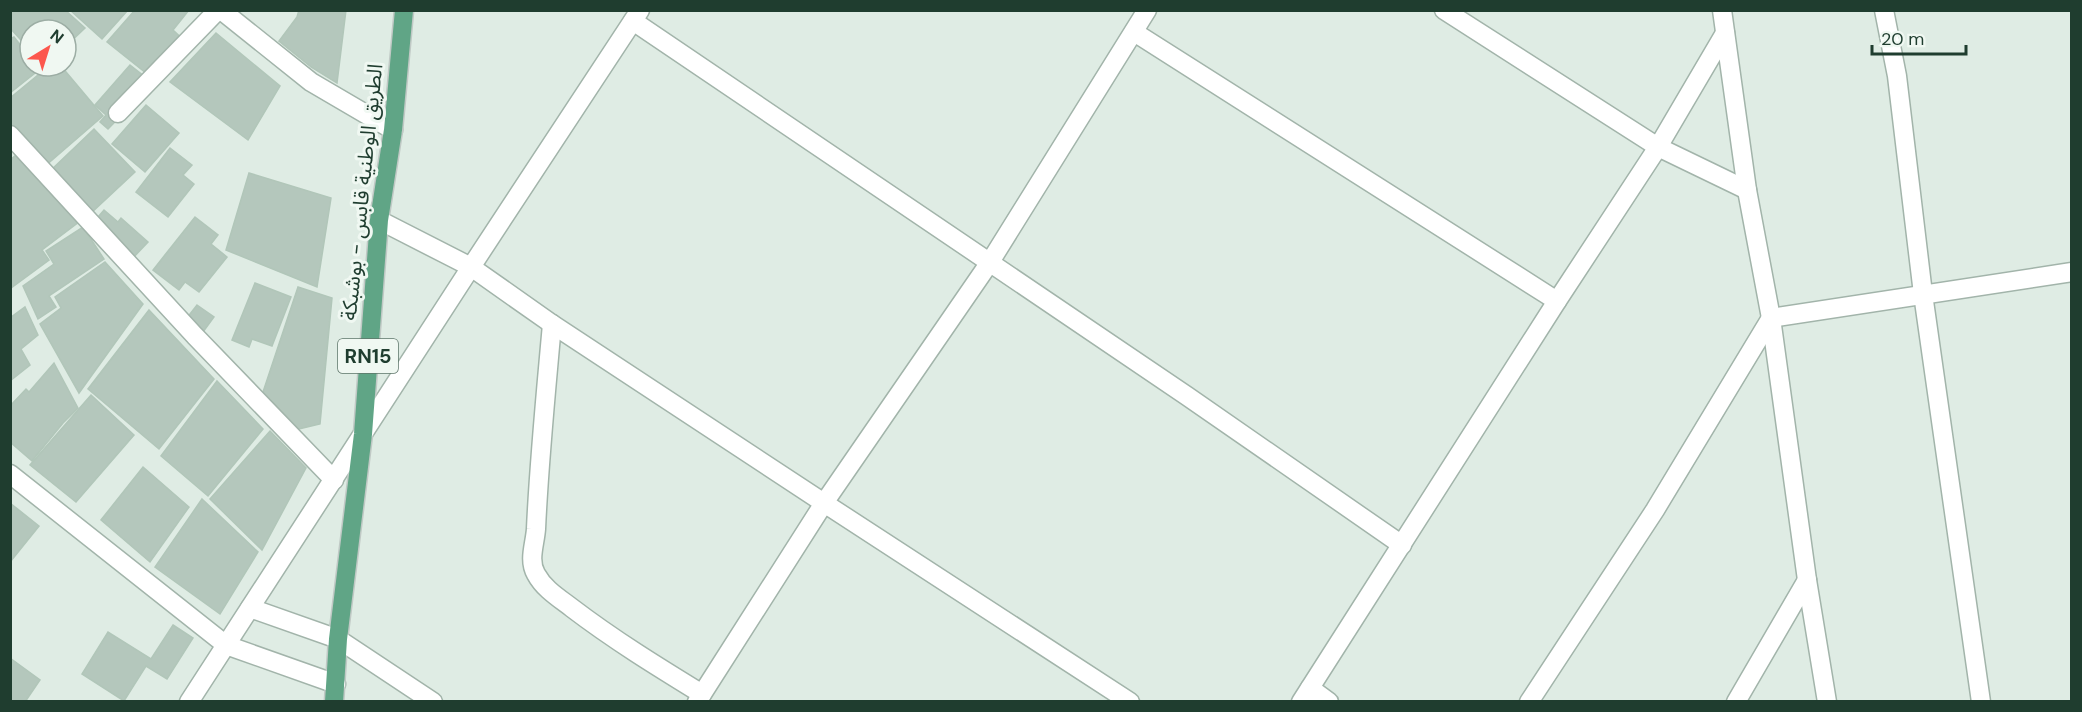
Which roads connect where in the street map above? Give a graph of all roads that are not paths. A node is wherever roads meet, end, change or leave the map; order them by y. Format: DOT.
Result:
graph roads {
  1 [pos="220,10"];
  2 [pos="404,10"];
  3 [pos="1148,10"];
  4 [pos="1444,10"];
  5 [pos="1722,10"];
  6 [pos="1884,10"];
  7 [pos="637,16"];
  8 [pos="1134,32"];
  9 [pos="1725,33"];
  10 [pos="118,113"];
  11 [pos="393,130"];
  12 [pos="10,135"];
  13 [pos="1658,147"];
  14 [pos="1747,190"];
  15 [pos="379,220"];
  16 [pos="990,262"];
  17 [pos="471,267"];
  18 [pos="2072,272"];
  19 [pos="1923,294"];
  20 [pos="1557,301"];
  21 [pos="1771,318"];
  22 [pos="552,324"];
  23 [pos="363,434"];
  24 [pos="10,474"];
  25 [pos="334,480"];
  26 [pos="824,503"];
  27 [pos="1402,545"];
  28 [pos="1807,580"];
  29 [pos="250,608"];
  30 [pos="338,639"];
  31 [pos="226,645"];
  32 [pos="335,693"];
  33 [pos="1305,695"];
  34 [pos="700,698"];
  35 [pos="189,702"];
  36 [pos="433,702"];
  37 [pos="1130,702"];
  38 [pos="1329,702"];
  39 [pos="1529,702"];
  40 [pos="1736,702"];
  41 [pos="1827,702"];
  42 [pos="1981,702"];
  1 -- 10 [label="street"];
  1 -- 11 [label="street"];
  2 -- 11 [label="main road, الطريق الوطنية قابس - بوشبكة / RN15"];
  3 -- 8 [label="street"];
  4 -- 13 [label="street"];
  5 -- 9 [label="street"];
  6 -- 19 [label="street"];
  7 -- 16 [label="street"];
  7 -- 17 [label="street"];
  8 -- 16 [label="street"];
  8 -- 20 [label="street"];
  9 -- 13 [label="street"];
  9 -- 14 [label="street"];
  11 -- 15 [label="main road, الطريق الوطنية قابس - بوشبكة / RN15"];
  12 -- 25 [label="street"];
  13 -- 14 [label="street"];
  13 -- 20 [label="street"];
  14 -- 21 [label="street"];
  15 -- 17 [label="street"];
  15 -- 23 [label="main road, الطريق الوطنية قابس - بوشبكة / RN15"];
  16 -- 26 [label="street"];
  16 -- 27 [label="street"];
  17 -- 22 [label="street"];
  17 -- 23 [label="street"];
  18 -- 19 [label="street"];
  19 -- 21 [label="street"];
  19 -- 42 [label="street"];
  20 -- 27 [label="street"];
  21 -- 28 [label="street"];
  21 -- 39 [label="street"];
  22 -- 26 [label="street"];
  22 -- 34 [label="street"];
  23 -- 25 [label="street"];
  23 -- 30 [label="main road, الطريق الوطنية قابس - بوشبكة / RN15"];
  24 -- 31 [label="street"];
  25 -- 29 [label="street"];
  26 -- 34 [label="street"];
  26 -- 37 [label="street"];
  27 -- 33 [label="street"];
  28 -- 40 [label="street"];
  28 -- 41 [label="street"];
  29 -- 30 [label="street"];
  29 -- 31 [label="street"];
  30 -- 32 [label="main road, الطريق الوطنية قابس - بوشبكة / RN15"];
  30 -- 36 [label="street"];
  31 -- 32 [label="street"];
  31 -- 35 [label="street"];
  33 -- 38 [label="street"];
}
